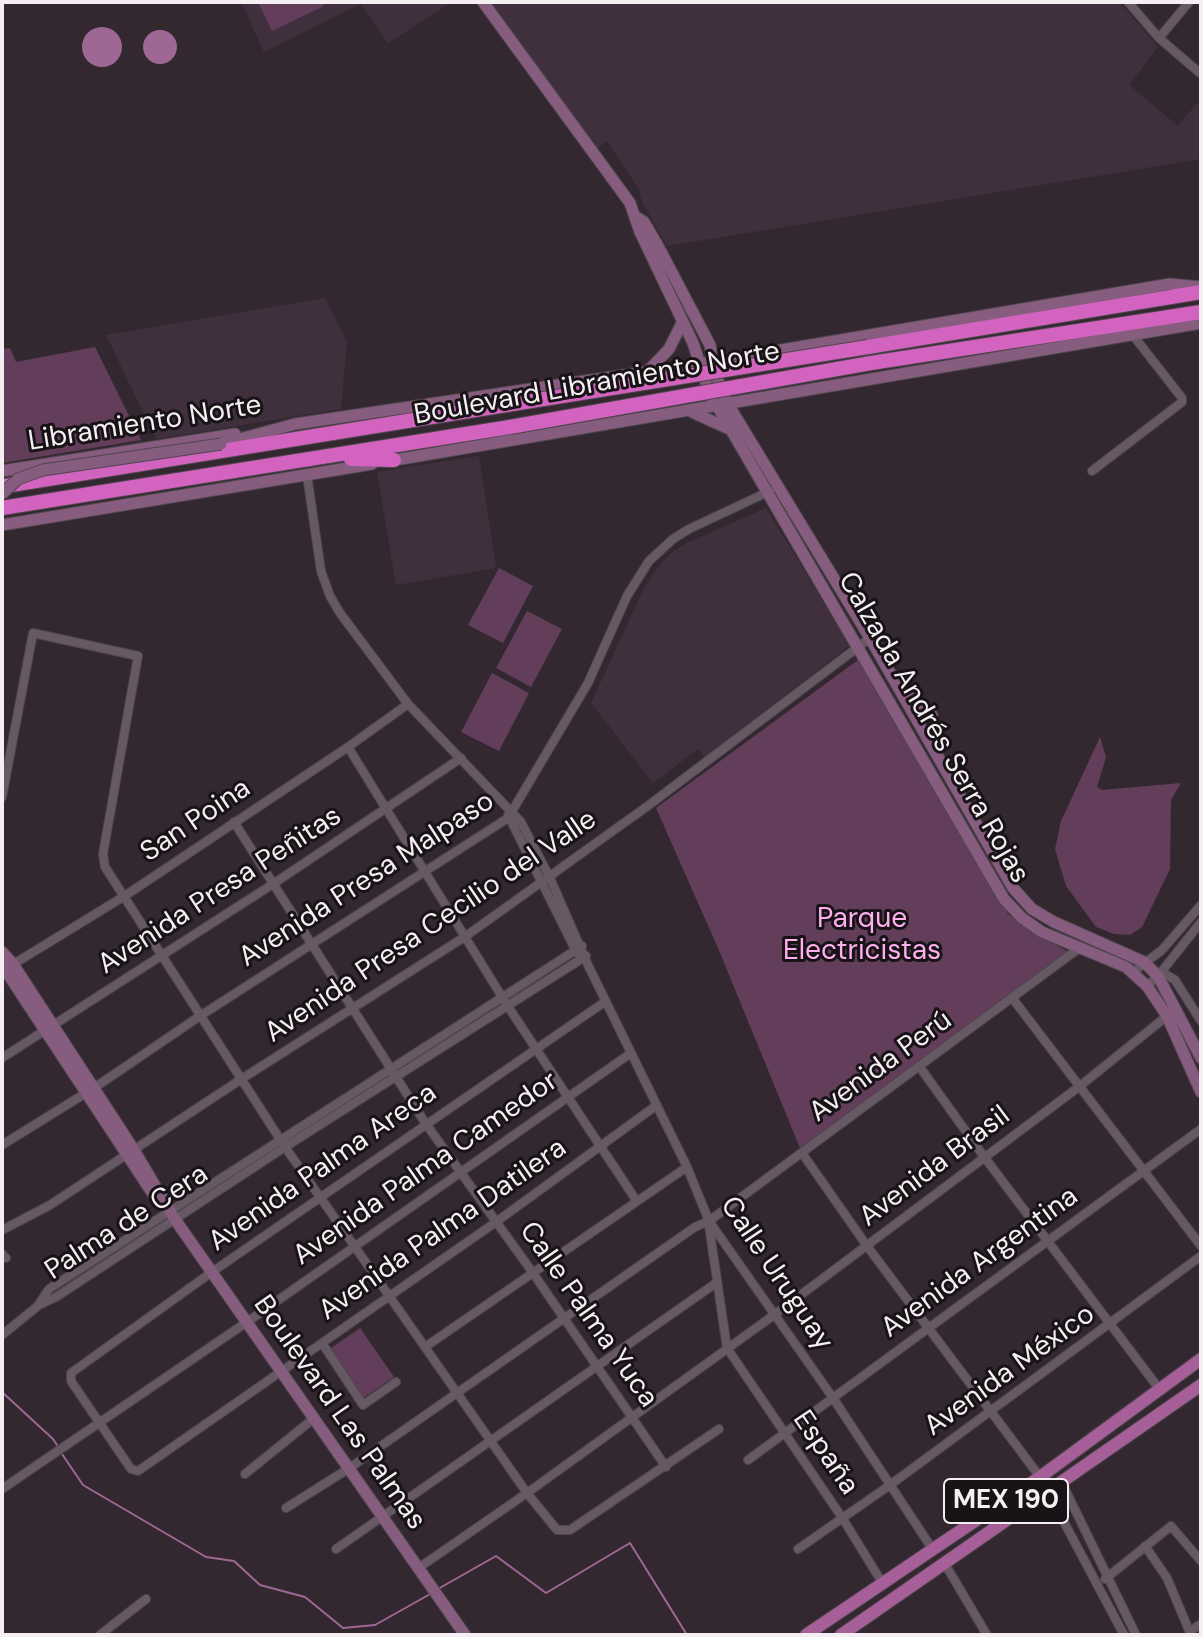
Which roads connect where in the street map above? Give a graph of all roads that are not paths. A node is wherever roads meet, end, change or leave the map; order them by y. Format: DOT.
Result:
graph roads {
  1 [pos="483,2"];
  2 [pos="1128,2"];
  3 [pos="1189,2"];
  4 [pos="1159,38"];
  5 [pos="1201,74"];
  6 [pos="636,216"];
  7 [pos="1201,290"];
  8 [pos="1201,312"];
  9 [pos="682,323"];
  10 [pos="1201,324"];
  11 [pos="1132,334"];
  12 [pos="1044,337"];
  13 [pos="1093,341"];
  14 [pos="710,345"];
  15 [pos="743,355"];
  16 [pos="707,367"];
  17 [pos="646,372"];
  18 [pos="752,400"];
  19 [pos="722,405"];
  20 [pos="683,410"];
  21 [pos="295,424"];
  22 [pos="734,426"];
  23 [pos="319,458"];
  24 [pos="394,460"];
  25 [pos="2,471"];
  26 [pos="1092,471"];
  27 [pos="307,475"];
  28 [pos="2,487"];
  29 [pos="772,490"];
  30 [pos="2,494"];
  31 [pos="2,508"];
  32 [pos="2,525"];
  33 [pos="870,638"];
  34 [pos="857,645"];
  35 [pos="900,691"];
  36 [pos="408,704"];
  37 [pos="932,715"];
  38 [pos="348,747"];
  39 [pos="461,758"];
  40 [pos="2,797"];
  41 [pos="387,810"];
  42 [pos="509,813"];
  43 [pos="234,822"];
  44 [pos="425,873"];
  45 [pos="547,880"];
  46 [pos="273,884"];
  47 [pos="123,897"];
  48 [pos="1201,905"];
  49 [pos="1201,922"];
  50 [pos="466,936"];
  51 [pos="312,945"];
  52 [pos="578,948"];
  53 [pos="1078,949"];
  54 [pos="2,952"];
  55 [pos="162,956"];
  56 [pos="585,960"];
  57 [pos="1144,962"];
  58 [pos="5,968"];
  59 [pos="1133,972"];
  60 [pos="1158,976"];
  61 [pos="1147,986"];
  62 [pos="1013,999"];
  63 [pos="505,1001"];
  64 [pos="606,1001"];
  65 [pos="352,1009"];
  66 [pos="200,1016"];
  67 [pos="1167,1016"];
  68 [pos="1201,1021"];
  69 [pos="48,1027"];
  70 [pos="535,1048"];
  71 [pos="631,1053"];
  72 [pos="2,1058"];
  73 [pos="1201,1058"];
  74 [pos="919,1066"];
  75 [pos="394,1073"];
  76 [pos="1198,1077"];
  77 [pos="243,1078"];
  78 [pos="1080,1086"];
  79 [pos="90,1090"];
  80 [pos="1201,1092"];
  81 [pos="568,1097"];
  82 [pos="657,1105"];
  83 [pos="426,1124"];
  84 [pos="1201,1129"];
  85 [pos="282,1144"];
  86 [pos="2,1145"];
  87 [pos="602,1145"];
  88 [pos="130,1152"];
  89 [pos="802,1153"];
  90 [pos="985,1158"];
  91 [pos="687,1167"];
  92 [pos="461,1171"];
  93 [pos="1143,1171"];
  94 [pos="321,1198"];
  95 [pos="636,1200"];
  96 [pos="170,1214"];
  97 [pos="709,1221"];
  98 [pos="496,1222"];
  99 [pos="2,1230"];
  100 [pos="1049,1240"];
  101 [pos="356,1246"];
  102 [pos="867,1246"];
  103 [pos="1201,1246"];
  104 [pos="1201,1256"];
  105 [pos="212,1272"];
  106 [pos="533,1273"];
  107 [pos="716,1283"];
  108 [pos="388,1295"];
  109 [pos="774,1315"];
  110 [pos="564,1318"];
  111 [pos="247,1322"];
  112 [pos="1110,1325"];
  113 [pos="930,1327"];
  114 [pos="2,1335"];
  115 [pos="322,1343"];
  116 [pos="425,1347"];
  117 [pos="727,1348"];
  118 [pos="1201,1359"];
  119 [pos="598,1366"];
  120 [pos="280,1371"];
  121 [pos="396,1382"];
  122 [pos="1201,1385"];
  123 [pos="1160,1390"];
  124 [pos="458,1392"];
  125 [pos="833,1398"];
  126 [pos="992,1412"];
  127 [pos="631,1415"];
  128 [pos="313,1419"];
  129 [pos="101,1423"];
  130 [pos="719,1429"];
  131 [pos="784,1434"];
  132 [pos="491,1441"];
  133 [pos="748,1460"];
  134 [pos="666,1467"];
  135 [pos="348,1469"];
  136 [pos="245,1474"];
  137 [pos="1040,1477"];
  138 [pos="1062,1483"];
  139 [pos="890,1485"];
  140 [pos="2,1489"];
  141 [pos="1048,1492"];
  142 [pos="527,1493"];
  143 [pos="286,1508"];
  144 [pos="381,1516"];
  145 [pos="843,1519"];
  146 [pos="976,1521"];
  147 [pos="993,1531"];
  148 [pos="978,1541"];
  149 [pos="1145,1546"];
  150 [pos="336,1549"];
  151 [pos="798,1549"];
  152 [pos="933,1550"];
  153 [pos="1201,1561"];
  154 [pos="945,1564"];
  155 [pos="417,1569"];
  156 [pos="1106,1577"];
  157 [pos="883,1584"];
  158 [pos="1098,1584"];
  159 [pos="146,1599"];
  160 [pos="1201,1624"];
  161 [pos="1190,1633"];
  162 [pos="100,1635"];
  163 [pos="465,1635"];
  164 [pos="806,1635"];
  165 [pos="841,1635"];
  166 [pos="987,1635"];
  167 [pos="1124,1635"];
  168 [pos="1136,1635"];
  1 -- 6 [label="main road"];
  2 -- 4 [label="street"];
  3 -- 4 [label="street"];
  4 -- 5 [label="street"];
  6 -- 9 [label="main road"];
  6 -- 14 [label="main road"];
  7 -- 15 [label="main road"];
  7 -- 28 [label="highway, Boulevard Libramiento Norte, bridge"];
  8 -- 12 [label="highway, Boulevard Libramiento Norte"];
  9 -- 16 [label="main road"];
  9 -- 17 [label="main road"];
  10 -- 11 [label="main road"];
  11 -- 13 [label="main road"];
  11 -- 26 [label="street"];
  12 -- 13 [label="highway"];
  12 -- 23 [label="highway, Boulevard Libramiento Norte, bridge"];
  13 -- 18 [label="main road"];
  14 -- 15 [label="main road"];
  14 -- 16 [label="main road"];
  15 -- 16 [label="main road"];
  16 -- 17 [label="main road"];
  16 -- 19 [label="main road, Calzada Andrés Serra Rojas"];
  17 -- 21 [label="main road"];
  18 -- 19 [label="main road"];
  18 -- 22 [label="main road"];
  19 -- 20 [label="main road"];
  19 -- 22 [label="main road, Calzada Andrés Serra Rojas"];
  20 -- 22 [label="main road"];
  20 -- 24 [label="main road"];
  21 -- 25 [label="main road, Libramiento Norte"];
  21 -- 30 [label="main road, bridge"];
  22 -- 29 [label="main road, Calzada Andrés Serra Rojas"];
  23 -- 24 [label="highway"];
  23 -- 31 [label="highway, Boulevard Libramiento Norte"];
  24 -- 27 [label="main road"];
  27 -- 32 [label="main road"];
  27 -- 36 [label="street, Calle Uruguay"];
  29 -- 33 [label="main road, Calzada Andrés Serra Rojas"];
  29 -- 34 [label="main road, Calzada Andrés Serra Rojas"];
  29 -- 42 [label="street, Avenida Presa Malpaso"];
  33 -- 34 [label="street, Avenida Presa Cecilio del Valle"];
  33 -- 35 [label="main road, Calzada Andrés Serra Rojas"];
  34 -- 45 [label="street, Avenida Presa Cecilio del Valle"];
  34 -- 53 [label="main road, Calzada Andrés Serra Rojas"];
  35 -- 37 [label="main road"];
  35 -- 57 [label="main road, Calzada Andrés Serra Rojas"];
  36 -- 38 [label="street, San Poina"];
  36 -- 39 [label="street, Calle Uruguay"];
  38 -- 41 [label="street"];
  38 -- 43 [label="street, San Poina"];
  39 -- 41 [label="street, Avenida Presa Peñitas"];
  39 -- 42 [label="street, Calle Uruguay"];
  40 -- 47 [label="street"];
  41 -- 44 [label="street"];
  41 -- 46 [label="street, Avenida Presa Peñitas"];
  42 -- 44 [label="street, Avenida Presa Malpaso"];
  42 -- 45 [label="street, Calle Uruguay"];
  43 -- 46 [label="street, Calle Palma Yuca"];
  43 -- 47 [label="street, San Poina"];
  44 -- 50 [label="street"];
  44 -- 51 [label="street, Avenida Presa Malpaso"];
  45 -- 50 [label="street, Avenida Presa Cecilio del Valle"];
  45 -- 52 [label="street, Calle Uruguay"];
  46 -- 51 [label="street, Calle Palma Yuca"];
  46 -- 55 [label="street, Avenida Presa Peñitas"];
  47 -- 55 [label="street"];
  47 -- 58 [label="street, San Poina"];
  48 -- 57 [label="street"];
  49 -- 60 [label="street"];
  50 -- 63 [label="street"];
  50 -- 65 [label="street, Avenida Presa Cecilio del Valle"];
  51 -- 65 [label="street, Calle Palma Yuca"];
  51 -- 66 [label="street, Avenida Presa Malpaso"];
  52 -- 56 [label="street, Calle Uruguay"];
  52 -- 63 [label="street, Palma de Cera"];
  53 -- 59 [label="main road, Calzada Andrés Serra Rojas"];
  53 -- 62 [label="street, Avenida Perú"];
  54 -- 58 [label="main road, Boulevard Las Palmas"];
  55 -- 66 [label="street"];
  55 -- 69 [label="street, Avenida Presa Peñitas"];
  56 -- 63 [label="street, Palma de Cera"];
  56 -- 64 [label="street, Calle Uruguay"];
  57 -- 59 [label="street"];
  57 -- 60 [label="main road, Calzada Andrés Serra Rojas"];
  58 -- 69 [label="main road, Boulevard Las Palmas"];
  59 -- 61 [label="main road, Calzada Andrés Serra Rojas"];
  60 -- 61 [label="street"];
  60 -- 68 [label="street"];
  60 -- 73 [label="main road, Calzada Andrés Serra Rojas"];
  61 -- 67 [label="main road, Calzada Andrés Serra Rojas"];
  62 -- 74 [label="street, Avenida Perú"];
  62 -- 78 [label="street"];
  63 -- 70 [label="street"];
  63 -- 75 [label="street, Palma de Cera"];
  64 -- 70 [label="street, Avenida Palma Areca"];
  64 -- 71 [label="street, Calle Uruguay"];
  65 -- 75 [label="street, Calle Palma Yuca"];
  65 -- 77 [label="street, Avenida Presa Cecilio del Valle"];
  66 -- 77 [label="street"];
  66 -- 79 [label="street, Avenida Presa Malpaso"];
  67 -- 76 [label="main road, Calzada Andrés Serra Rojas"];
  67 -- 78 [label="street, Avenida Brasil"];
  69 -- 72 [label="street, Avenida Presa Peñitas"];
  69 -- 79 [label="main road, Boulevard Las Palmas"];
  70 -- 81 [label="street"];
  70 -- 83 [label="street, Avenida Palma Areca"];
  71 -- 81 [label="street, Avenida Palma Camedor"];
  71 -- 82 [label="street, Calle Uruguay"];
  74 -- 89 [label="street, Avenida Perú"];
  74 -- 90 [label="street"];
  75 -- 83 [label="street, Calle Palma Yuca"];
  75 -- 85 [label="street, Palma de Cera"];
  76 -- 80 [label="main road, Calzada Andrés Serra Rojas"];
  77 -- 85 [label="street"];
  77 -- 88 [label="street, Avenida Presa Cecilio del Valle"];
  78 -- 90 [label="street, Avenida Brasil"];
  78 -- 93 [label="street"];
  79 -- 86 [label="street, Avenida Presa Malpaso"];
  79 -- 88 [label="main road, Boulevard Las Palmas"];
  81 -- 87 [label="street"];
  81 -- 92 [label="street, Avenida Palma Camedor"];
  82 -- 87 [label="street, Avenida Palma Datilera"];
  82 -- 91 [label="street, Calle Uruguay"];
  83 -- 92 [label="street, Calle Palma Yuca"];
  83 -- 94 [label="street, Avenida Palma Areca"];
  84 -- 93 [label="street, Avenida Argentina"];
  85 -- 94 [label="street"];
  85 -- 96 [label="street, Palma de Cera"];
  87 -- 95 [label="street"];
  87 -- 98 [label="street, Avenida Palma Datilera"];
  88 -- 96 [label="main road, Boulevard Las Palmas"];
  88 -- 99 [label="street, Avenida Presa Cecilio del Valle"];
  89 -- 97 [label="street, Avenida Perú"];
  89 -- 102 [label="street"];
  90 -- 100 [label="street"];
  90 -- 102 [label="street, Avenida Brasil"];
  91 -- 95 [label="street"];
  91 -- 97 [label="street, Calle Uruguay"];
  92 -- 98 [label="street, Calle Palma Yuca"];
  92 -- 101 [label="street, Avenida Palma Camedor"];
  93 -- 100 [label="street, Avenida Argentina"];
  93 -- 103 [label="street"];
  94 -- 101 [label="street"];
  94 -- 105 [label="street, Avenida Palma Areca"];
  95 -- 106 [label="street"];
  96 -- 105 [label="main road, Boulevard Las Palmas"];
  96 -- 114 [label="street, Palma de Cera"];
  97 -- 107 [label="street"];
  97 -- 109 [label="street, Calle Uruguay"];
  97 -- 110 [label="street, Avenida Perú"];
  98 -- 106 [label="street, Calle Palma Yuca"];
  98 -- 108 [label="street, Avenida Palma Datilera"];
  100 -- 112 [label="street"];
  100 -- 113 [label="street, Avenida Argentina"];
  101 -- 108 [label="street"];
  101 -- 111 [label="street, Avenida Palma Camedor"];
  102 -- 109 [label="street, Avenida Brasil"];
  102 -- 113 [label="street"];
  104 -- 112 [label="street, Avenida México"];
  105 -- 111 [label="main road, Boulevard Las Palmas"];
  105 -- 129 [label="street, Avenida Palma Areca"];
  106 -- 110 [label="street, Calle Palma Yuca"];
  106 -- 116 [label="street"];
  107 -- 117 [label="street"];
  107 -- 119 [label="street"];
  108 -- 115 [label="street, Avenida Palma Datilera"];
  108 -- 116 [label="street"];
  109 -- 117 [label="street, Avenida Brasil"];
  109 -- 125 [label="street, Calle Uruguay"];
  110 -- 119 [label="street, Calle Palma Yuca"];
  110 -- 124 [label="street, Avenida Perú"];
  111 -- 120 [label="main road, Boulevard Las Palmas"];
  111 -- 129 [label="street, Avenida Palma Camedor"];
  112 -- 123 [label="street"];
  112 -- 126 [label="street, Avenida México"];
  113 -- 125 [label="street, Avenida Argentina"];
  113 -- 126 [label="street"];
  115 -- 120 [label="street, Avenida Palma Datilera"];
  115 -- 121 [label="street"];
  116 -- 124 [label="street"];
  117 -- 127 [label="street, Avenida Brasil"];
  117 -- 131 [label="street, España"];
  118 -- 123 [label="main road, MEX 190"];
  119 -- 127 [label="street, Calle Palma Yuca"];
  119 -- 132 [label="street"];
  120 -- 128 [label="main road, Boulevard Las Palmas"];
  120 -- 129 [label="street, Avenida Palma Datilera"];
  122 -- 138 [label="main road, MEX 190"];
  123 -- 137 [label="main road, MEX 190"];
  124 -- 132 [label="street"];
  124 -- 135 [label="street, Avenida Perú"];
  125 -- 131 [label="street, Avenida Argentina"];
  125 -- 139 [label="street, Calle Uruguay"];
  126 -- 137 [label="street"];
  126 -- 139 [label="street, Avenida México"];
  127 -- 134 [label="street, Calle Palma Yuca"];
  127 -- 142 [label="street, Avenida Brasil"];
  128 -- 135 [label="main road, Boulevard Las Palmas"];
  128 -- 136 [label="street"];
  129 -- 140 [label="street, Avenida Palma Camedor"];
  130 -- 134 [label="street"];
  131 -- 133 [label="street, Avenida Argentina"];
  131 -- 145 [label="street, España"];
  132 -- 142 [label="street"];
  132 -- 144 [label="street"];
  134 -- 142 [label="street"];
  135 -- 143 [label="street, Avenida Perú"];
  135 -- 144 [label="main road, Boulevard Las Palmas"];
  137 -- 146 [label="main road, MEX 190"];
  138 -- 141 [label="main road, MEX 190"];
  138 -- 156 [label="street"];
  139 -- 145 [label="street, Avenida México"];
  139 -- 152 [label="street, Calle Uruguay"];
  141 -- 147 [label="main road, MEX 190"];
  141 -- 158 [label="street"];
  142 -- 155 [label="street, Avenida Brasil"];
  144 -- 150 [label="street"];
  144 -- 155 [label="main road, Boulevard Las Palmas"];
  145 -- 151 [label="street, Avenida México"];
  145 -- 157 [label="street, España"];
  146 -- 147 [label="main road"];
  146 -- 148 [label="main road"];
  146 -- 152 [label="main road, MEX 190"];
  147 -- 148 [label="main road, MEX 190"];
  148 -- 154 [label="main road, MEX 190"];
  149 -- 153 [label="street"];
  149 -- 156 [label="street"];
  149 -- 161 [label="street"];
  152 -- 157 [label="main road, MEX 190"];
  154 -- 165 [label="main road, MEX 190"];
  154 -- 166 [label="street"];
  155 -- 163 [label="main road, Boulevard Las Palmas"];
  156 -- 158 [label="street"];
  156 -- 168 [label="street"];
  157 -- 164 [label="main road, MEX 190"];
  158 -- 167 [label="street"];
  159 -- 162 [label="street"];
  160 -- 161 [label="street"];
}
